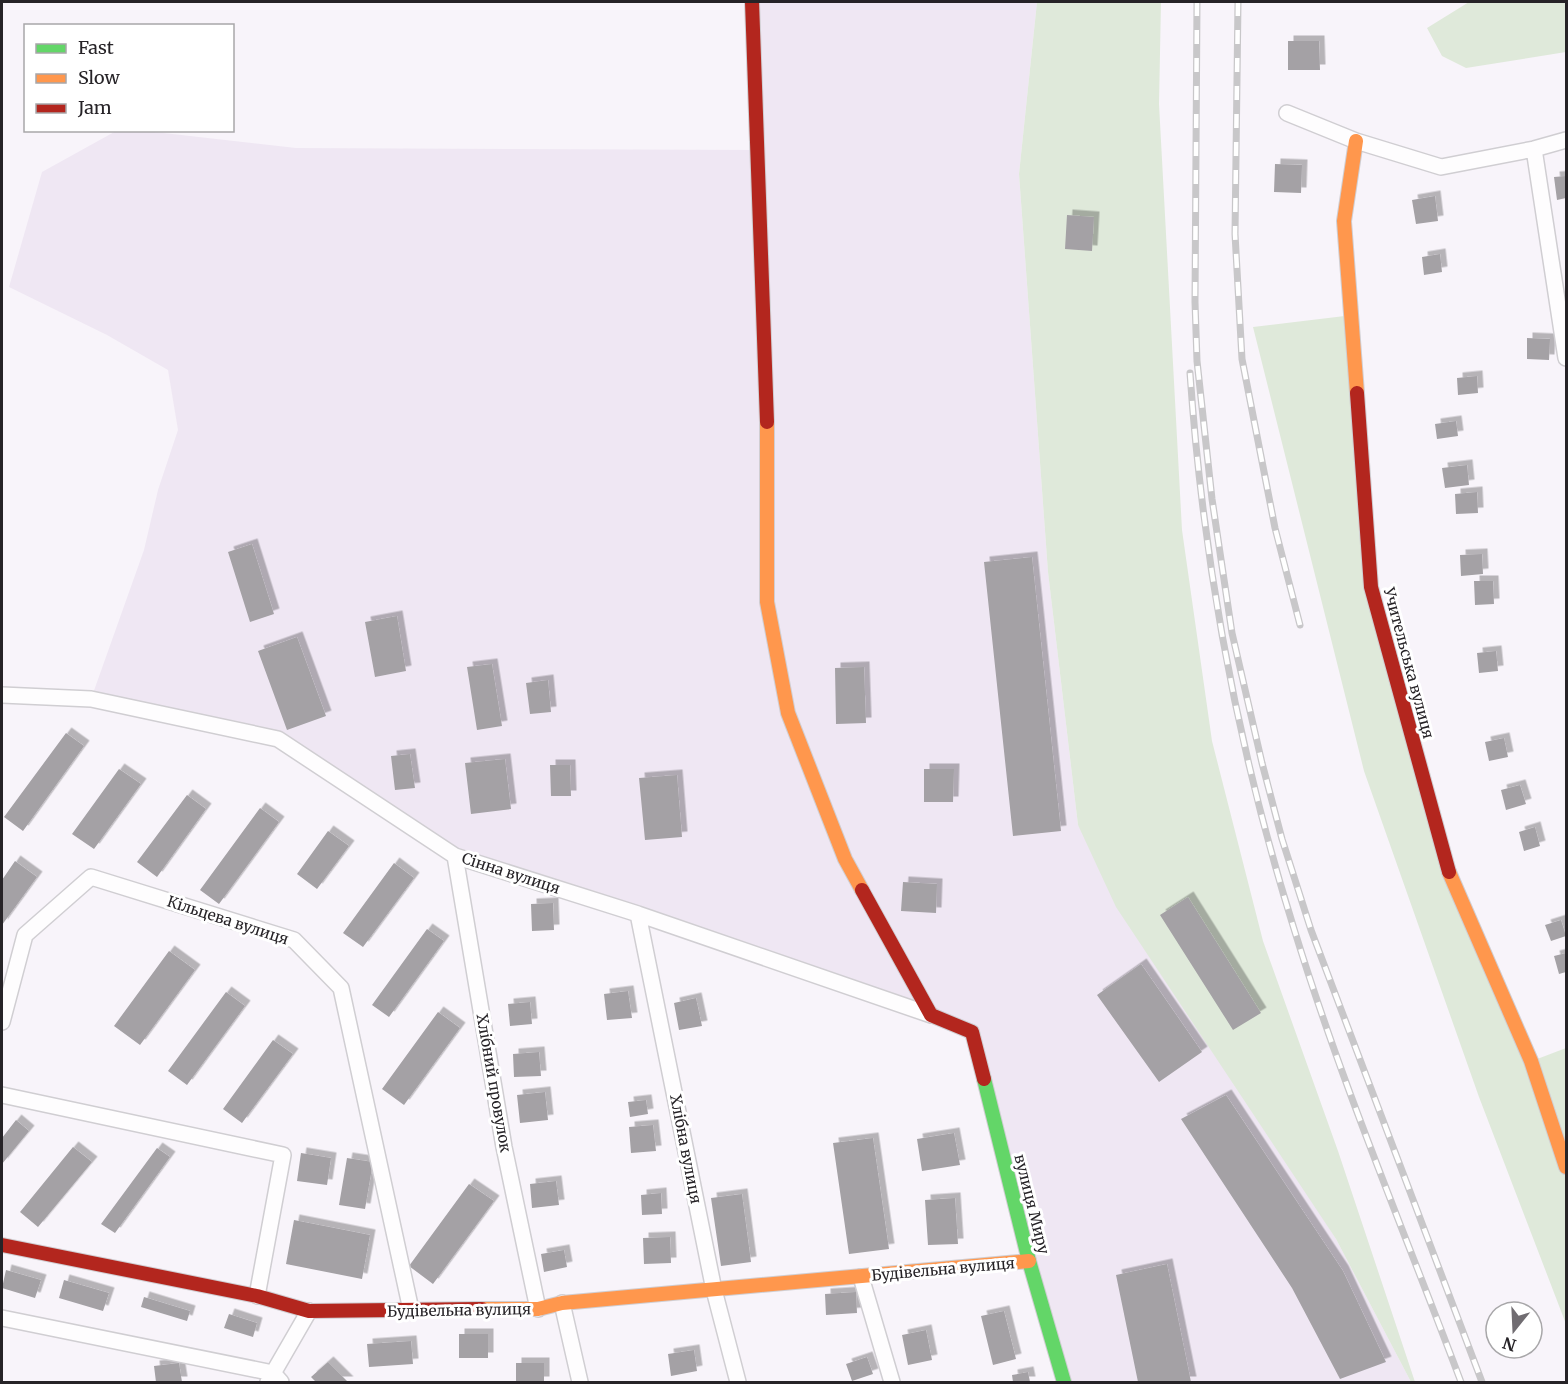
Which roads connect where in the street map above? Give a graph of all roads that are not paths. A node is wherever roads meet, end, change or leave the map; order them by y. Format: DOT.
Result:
graph roads {
  1 [pos="752,2"];
  2 [pos="1287,113"];
  3 [pos="1566,140"];
  4 [pos="1356,141"];
  5 [pos="1534,149"];
  6 [pos="1566,358"];
  7 [pos="2,694"];
  8 [pos="455,856"];
  9 [pos="638,914"];
  10 [pos="931,1016"];
  11 [pos="2,1022"];
  12 [pos="2,1095"];
  13 [pos="1566,1167"];
  14 [pos="2,1245"];
  15 [pos="1029,1261"];
  16 [pos="861,1277"];
  17 [pos="714,1290"];
  18 [pos="257,1296"];
  19 [pos="562,1303"];
  20 [pos="538,1309"];
  21 [pos="411,1310"];
  22 [pos="309,1311"];
  23 [pos="2,1318"];
  24 [pos="274,1379"];
  25 [pos="580,1383"];
  26 [pos="738,1383"];
  27 [pos="892,1383"];
  28 [pos="1064,1383"];
  1 -- 10 [label="street"];
  2 -- 4 [label="street"];
  3 -- 5 [label="street"];
  4 -- 5 [label="street"];
  4 -- 13 [label="street, Учительська вулиця"];
  5 -- 6 [label="street"];
  7 -- 8 [label="street, Сінна вулиця"];
  8 -- 9 [label="street, Сінна вулиця"];
  8 -- 20 [label="street, Хлібний провулок"];
  9 -- 10 [label="street, Сінна вулиця"];
  9 -- 17 [label="street, Хлібна вулиця"];
  10 -- 15 [label="street, вулиця Миру"];
  11 -- 21 [label="street, Кільцева вулиця"];
  12 -- 18 [label="street"];
  14 -- 18 [label="street, Будівельна вулиця"];
  15 -- 16 [label="street, Будівельна вулиця"];
  15 -- 28 [label="street, вулиця Миру"];
  16 -- 17 [label="street, Будівельна вулиця"];
  16 -- 27 [label="street"];
  17 -- 19 [label="street, Будівельна вулиця"];
  17 -- 26 [label="street, Хлібна вулиця"];
  18 -- 22 [label="street, Будівельна вулиця"];
  19 -- 20 [label="street, Будівельна вулиця"];
  19 -- 25 [label="street"];
  20 -- 21 [label="street, Будівельна вулиця"];
  21 -- 22 [label="street, Будівельна вулиця"];
  22 -- 24 [label="street"];
  23 -- 24 [label="street"];
}
